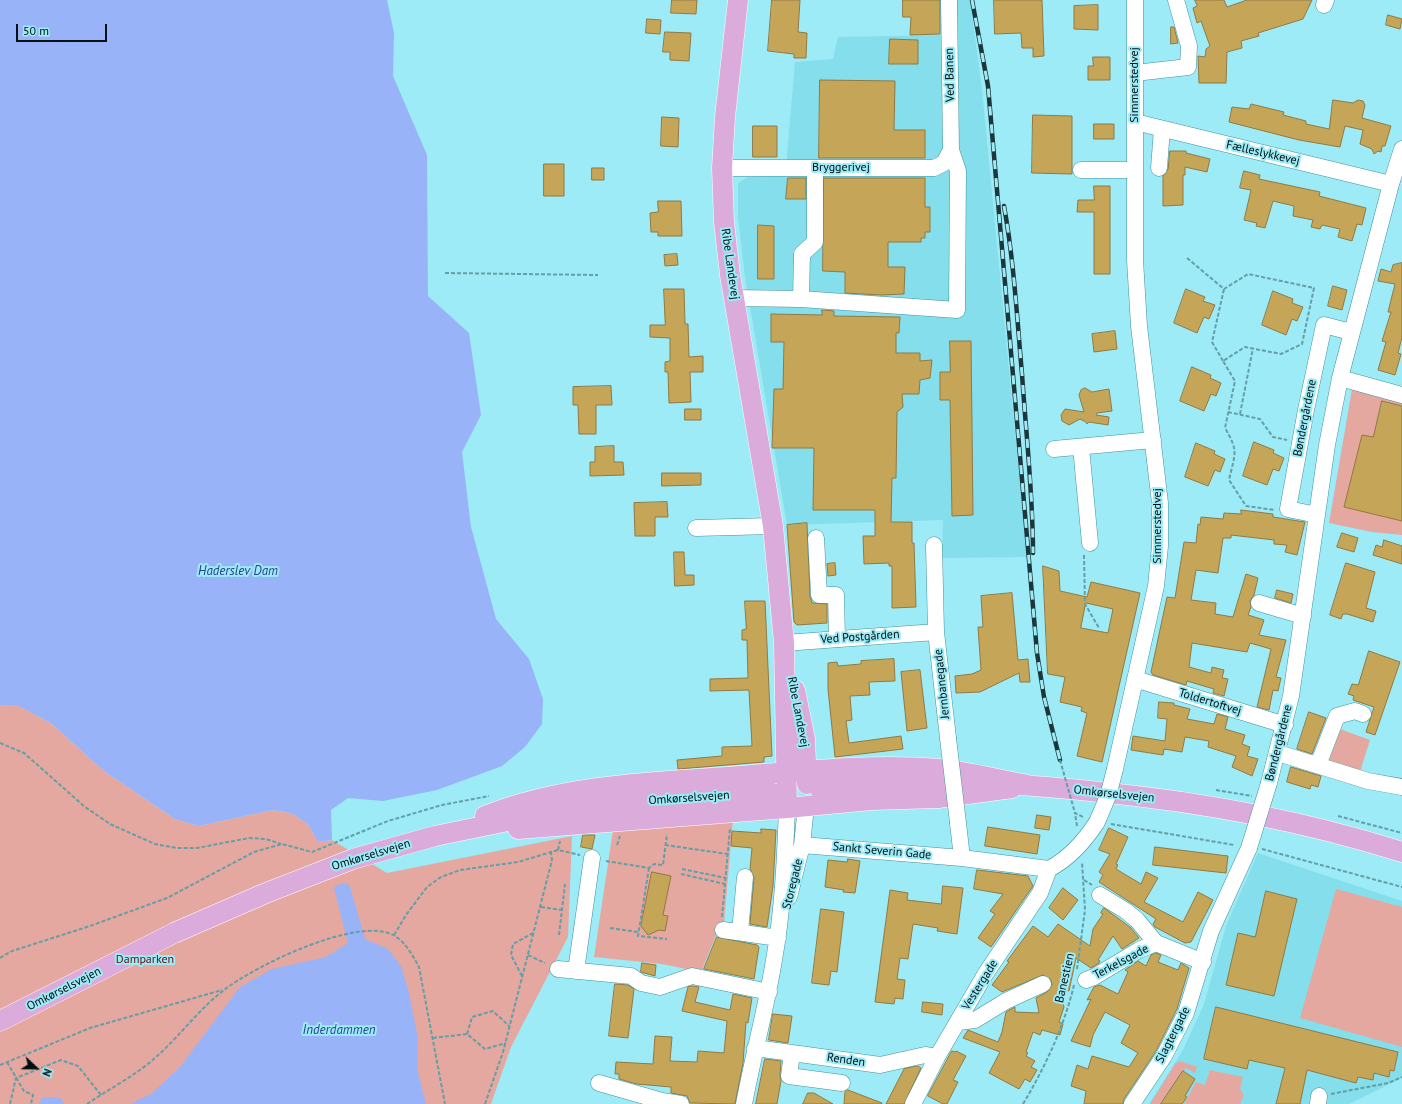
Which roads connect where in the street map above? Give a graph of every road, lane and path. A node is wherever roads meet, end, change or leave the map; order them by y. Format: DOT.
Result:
graph roads {
  1 [pos="738,0"];
  2 [pos="950,0"];
  3 [pos="1135,0"];
  4 [pos="1176,0"];
  5 [pos="1135,73"];
  6 [pos="1135,122"];
  7 [pos="1162,129"];
  8 [pos="1402,149"];
  9 [pos="951,150"];
  10 [pos="722,168"];
  11 [pos="816,168"];
  12 [pos="1159,168"];
  13 [pos="1081,170"];
  14 [pos="1135,170"];
  15 [pos="1391,184"];
  16 [pos="1187,258"];
  17 [pos="445,273"];
  18 [pos="598,275"];
  19 [pos="1224,289"];
  20 [pos="734,298"];
  21 [pos="801,299"];
  22 [pos="1351,332"];
  23 [pos="1253,348"];
  24 [pos="1223,360"];
  25 [pos="1340,378"];
  26 [pos="1402,394"];
  27 [pos="1228,412"];
  28 [pos="1240,414"];
  29 [pos="1153,440"];
  30 [pos="1300,442"];
  31 [pos="1081,447"];
  32 [pos="1054,449"];
  33 [pos="1288,509"];
  34 [pos="1317,515"];
  35 [pos="773,526"];
  36 [pos="696,528"];
  37 [pos="816,538"];
  38 [pos="934,545"];
  39 [pos="1087,547"];
  40 [pos="1259,603"];
  41 [pos="1303,616"];
  42 [pos="1099,628"];
  43 [pos="936,632"];
  44 [pos="837,639"];
  45 [pos="784,643"];
  46 [pos="1135,679"];
  47 [pos="1363,714"];
  48 [pos="1285,725"];
  49 [pos="0,744"];
  50 [pos="1278,753"];
  51 [pos="1060,760"];
  52 [pos="1318,766"];
  53 [pos="797,772"];
  54 [pos="1028,785"];
  55 [pos="1402,787"];
  56 [pos="820,789"];
  57 [pos="772,793"];
  58 [pos="490,796"];
  59 [pos="797,807"];
  60 [pos="1075,814"];
  61 [pos="731,823"];
  62 [pos="434,836"];
  63 [pos="282,844"];
  64 [pos="665,844"];
  65 [pos="802,845"];
  66 [pos="1079,846"];
  67 [pos="1402,852"];
  68 [pos="551,853"];
  69 [pos="728,854"];
  70 [pos="592,858"];
  71 [pos="962,858"];
  72 [pos="663,865"];
  73 [pos="649,868"];
  74 [pos="682,869"];
  75 [pos="1049,869"];
  76 [pos="681,874"];
  77 [pos="745,877"];
  78 [pos="726,878"];
  79 [pos="565,884"];
  80 [pos="725,884"];
  81 [pos="1100,895"];
  82 [pos="789,898"];
  83 [pos="541,907"];
  84 [pos="562,910"];
  85 [pos="722,927"];
  86 [pos="610,928"];
  87 [pos="534,932"];
  88 [pos="638,932"];
  89 [pos="740,932"];
  90 [pos="559,935"];
  91 [pos="394,936"];
  92 [pos="778,938"];
  93 [pos="667,939"];
  94 [pos="1156,943"];
  95 [pos="528,955"];
  96 [pos="0,958"];
  97 [pos="774,960"];
  98 [pos="542,962"];
  99 [pos="1203,962"];
  100 [pos="558,969"];
  101 [pos="576,971"];
  102 [pos="522,976"];
  103 [pos="1079,977"];
  104 [pos="1043,984"];
  105 [pos="223,990"];
  106 [pos="769,992"];
  107 [pos="0,1021"];
  108 [pos="958,1022"];
  109 [pos="509,1027"];
  110 [pos="467,1034"];
  111 [pos="433,1038"];
  112 [pos="506,1043"];
  113 [pos="755,1048"];
  114 [pos="792,1053"];
  115 [pos="937,1057"];
  116 [pos="7,1062"];
  117 [pos="0,1065"];
  118 [pos="16,1078"];
  119 [pos="1402,1078"];
  120 [pos="599,1083"];
  121 [pos="842,1083"];
  122 [pos="101,1095"];
  123 [pos="1318,1100"];
  124 [pos="10,1104"];
  125 [pos="31,1104"];
  126 [pos="87,1104"];
  127 [pos="445,1104"];
  128 [pos="485,1104"];
  129 [pos="681,1104"];
  130 [pos="744,1104"];
  131 [pos="913,1104"];
  132 [pos="1023,1104"];
  133 [pos="1132,1104"];
  1 -- 10 [label="main road, Ribe Landevej"];
  2 -- 9 [label="street, Ved Banen"];
  3 -- 5 [label="street, Simmerstedvej"];
  4 -- 5 [label="street"];
  5 -- 6 [label="street, Simmerstedvej"];
  6 -- 7 [label="street, Fælleslykkevej"];
  6 -- 14 [label="street, Simmerstedvej"];
  7 -- 12 [label="street"];
  7 -- 15 [label="street, Fælleslykkevej"];
  8 -- 15 [label="street, Bøndergårdene"];
  9 -- 11 [label="street, Bryggerivej"];
  9 -- 21 [label="street, Ved Banen"];
  10 -- 11 [label="street, Bryggerivej"];
  10 -- 20 [label="main road, Ribe Landevej"];
  11 -- 21 [label="street"];
  13 -- 14 [label="street"];
  14 -- 29 [label="street, Simmerstedvej"];
  15 -- 22 [label="street, Bøndergårdene"];
  16 -- 19 [label="path"];
  17 -- 18 [label="path"];
  19 -- 23 [label="path"];
  19 -- 24 [label="path"];
  20 -- 21 [label="street"];
  20 -- 35 [label="main road, Ribe Landevej"];
  22 -- 25 [label="street, Bøndergårdene"];
  22 -- 30 [label="street, Bøndergårdene"];
  23 -- 24 [label="path"];
  23 -- 28 [label="path"];
  24 -- 27 [label="path"];
  25 -- 26 [label="street"];
  25 -- 34 [label="street, Bøndergårdene"];
  27 -- 28 [label="path"];
  27 -- 33 [label="path"];
  28 -- 30 [label="path"];
  29 -- 31 [label="street"];
  29 -- 46 [label="street, Simmerstedvej"];
  30 -- 33 [label="street, Bøndergårdene"];
  31 -- 32 [label="street"];
  31 -- 39 [label="street"];
  33 -- 34 [label="street"];
  34 -- 41 [label="street, Bøndergårdene"];
  35 -- 36 [label="street"];
  35 -- 45 [label="main road, Ribe Landevej"];
  37 -- 44 [label="street"];
  38 -- 43 [label="street, Jernbanegade"];
  39 -- 42 [label="path"];
  40 -- 41 [label="street"];
  41 -- 48 [label="street, Bøndergårdene"];
  43 -- 44 [label="street, Ved Postgården"];
  43 -- 71 [label="street, Jernbanegade, bridge"];
  44 -- 45 [label="street, Ved Postgården"];
  45 -- 53 [label="main road, Ribe Landevej"];
  45 -- 53 [label="main road, Ribe Landevej"];
  46 -- 48 [label="street, Toldertoftvej"];
  46 -- 66 [label="street, Simmerstedvej, bridge"];
  47 -- 52 [label="street"];
  48 -- 50 [label="street, Bøndergårdene"];
  49 -- 63 [label="path"];
  50 -- 52 [label="street"];
  50 -- 99 [label="street, Bøndergårdene, bridge"];
  51 -- 60 [label="path, bridge"];
  52 -- 55 [label="street"];
  53 -- 54 [label="main road"];
  53 -- 59 [label="main road, Ribe Landevej"];
  53 -- 62 [label="main road"];
  54 -- 56 [label="main road, Omkørselsvejen"];
  54 -- 59 [label="main road"];
  54 -- 67 [label="main road, Omkørselsvejen"];
  57 -- 62 [label="main road, Omkørselsvejen"];
  58 -- 63 [label="path"];
  59 -- 62 [label="main road"];
  59 -- 65 [label="street, Storegade"];
  59 -- 82 [label="street"];
  59 -- 92 [label="street, Storegade"];
  61 -- 69 [label="path"];
  62 -- 107 [label="main road, Omkørselsvejen"];
  63 -- 96 [label="path"];
  64 -- 69 [label="path"];
  65 -- 71 [label="street, Sankt Severin Gade"];
  65 -- 82 [label="street, Storegade"];
  66 -- 75 [label="street"];
  66 -- 103 [label="path, Banestien"];
  68 -- 70 [label="path"];
  68 -- 83 [label="path"];
  68 -- 91 [label="path"];
  69 -- 78 [label="path"];
  70 -- 73 [label="path"];
  70 -- 101 [label="street"];
  71 -- 75 [label="street, Sankt Severin Gade"];
  72 -- 73 [label="path"];
  73 -- 88 [label="path"];
  74 -- 78 [label="path"];
  75 -- 108 [label="street, Vestergade"];
  76 -- 80 [label="path"];
  77 -- 89 [label="street"];
  78 -- 80 [label="path"];
  79 -- 84 [label="path"];
  80 -- 85 [label="path"];
  81 -- 94 [label="street, Terkelsgade"];
  82 -- 97 [label="street, Storegade"];
  83 -- 84 [label="path"];
  83 -- 87 [label="path"];
  84 -- 90 [label="path"];
  85 -- 89 [label="street"];
  86 -- 88 [label="path"];
  87 -- 95 [label="path"];
  87 -- 102 [label="path"];
  88 -- 93 [label="path"];
  89 -- 92 [label="street"];
  91 -- 105 [label="path"];
  91 -- 111 [label="path"];
  92 -- 97 [label="street, Storegade"];
  94 -- 99 [label="street, Terkelsgade"];
  94 -- 103 [label="street, Terkelsgade"];
  95 -- 98 [label="path"];
  95 -- 102 [label="path"];
  97 -- 106 [label="street, Storegade"];
  99 -- 133 [label="street, Slagtergade"];
  100 -- 101 [label="street"];
  101 -- 106 [label="street"];
  102 -- 109 [label="path"];
  103 -- 132 [label="path, Banestien"];
  104 -- 108 [label="street"];
  105 -- 116 [label="path"];
  105 -- 122 [label="path"];
  106 -- 113 [label="street, Storegade"];
  108 -- 115 [label="street, Vestergade"];
  109 -- 110 [label="path"];
  109 -- 112 [label="path"];
  110 -- 111 [label="path"];
  110 -- 112 [label="path"];
  111 -- 127 [label="path"];
  112 -- 128 [label="path"];
  113 -- 114 [label="street, Renden"];
  113 -- 130 [label="street, Storegade"];
  114 -- 115 [label="street, Renden"];
  114 -- 121 [label="street"];
  115 -- 131 [label="street, Vestergade"];
  116 -- 117 [label="path"];
  116 -- 118 [label="path"];
  118 -- 122 [label="path"];
  118 -- 124 [label="path"];
  118 -- 125 [label="path"];
  119 -- 123 [label="path"];
  120 -- 129 [label="street"];
  122 -- 126 [label="path"];
}
